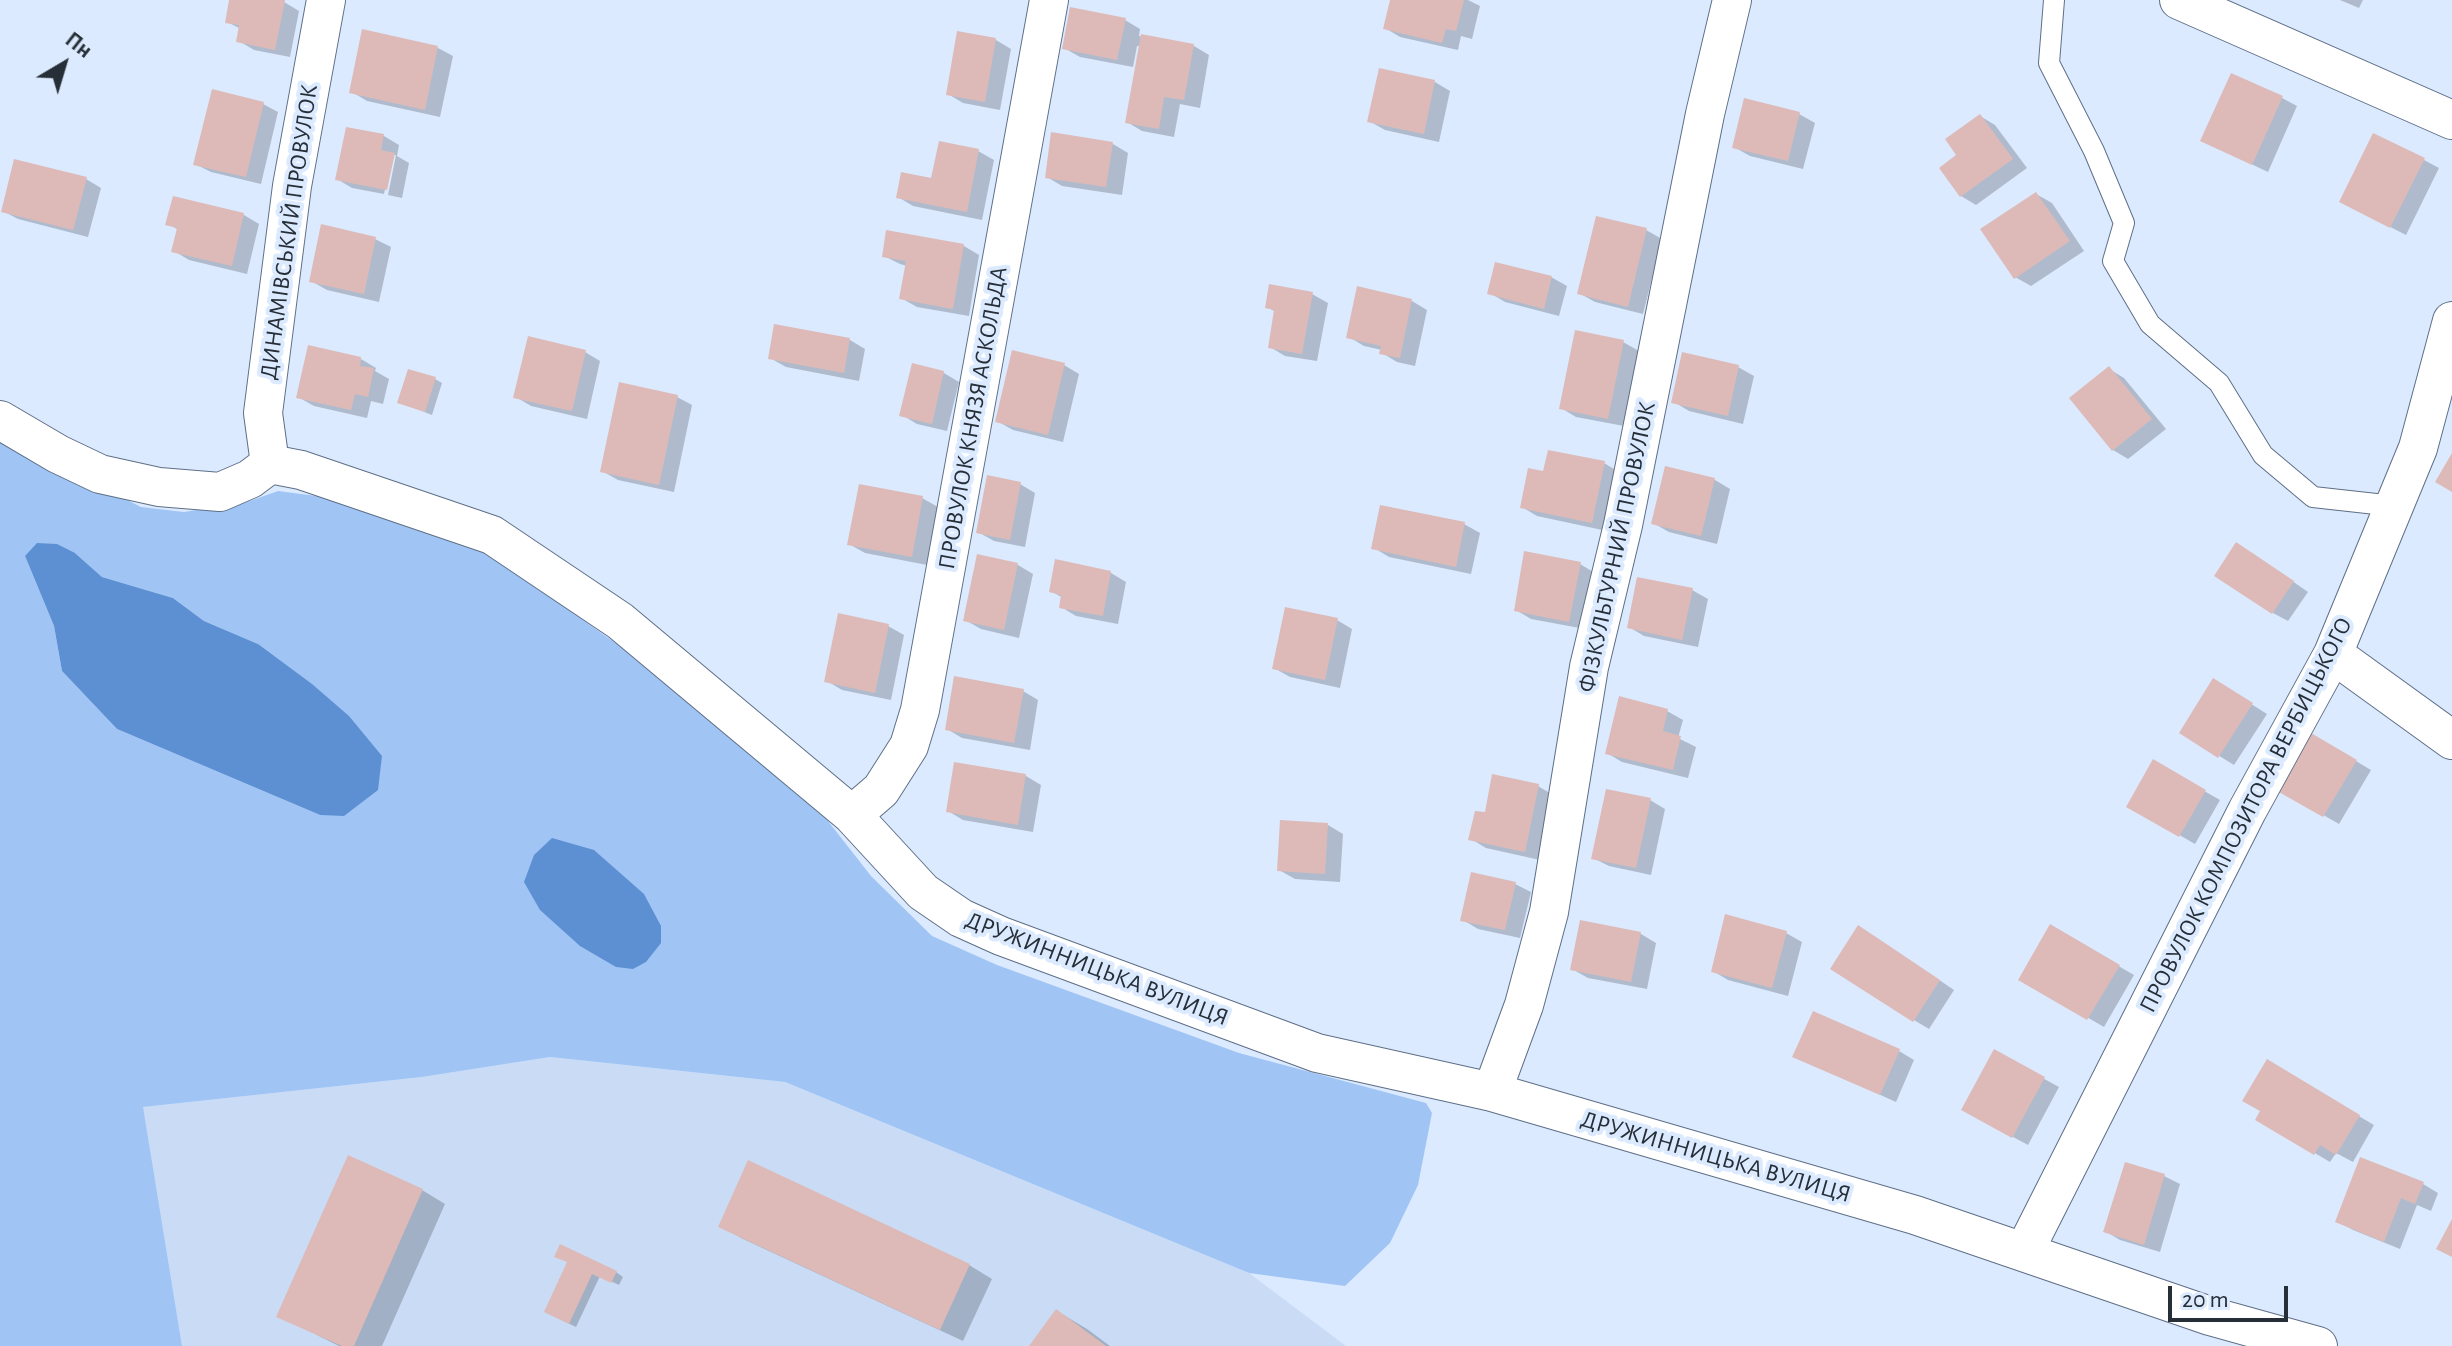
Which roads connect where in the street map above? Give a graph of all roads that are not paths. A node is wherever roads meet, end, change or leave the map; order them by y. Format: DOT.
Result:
graph roads {
  1 [pos="326,0"];
  2 [pos="1049,0"];
  3 [pos="1732,0"];
  4 [pos="2054,0"];
  5 [pos="2179,0"];
  6 [pos="2452,120"];
  7 [pos="2452,321"];
  8 [pos="0,420"];
  9 [pos="270,464"];
  10 [pos="2394,506"];
  11 [pos="2333,654"];
  12 [pos="2452,740"];
  13 [pos="852,815"];
  14 [pos="1492,1092"];
  15 [pos="2024,1252"];
  16 [pos="2318,1346"];
  1 -- 9 [label="street, ДИНАМІВСЬКИЙ ПРОВУЛОК"];
  2 -- 13 [label="street, ПРОВУЛОК КНЯЗЯ АСКОЛЬДА"];
  3 -- 14 [label="street, ФІЗКУЛЬТУРНИЙ ПРОВУЛОК"];
  4 -- 10 [label="lane"];
  5 -- 6 [label="street"];
  7 -- 10 [label="street, ПРОВУЛОК КОМПОЗИТОРА ВЕРБИЦЬКОГО"];
  8 -- 9 [label="street"];
  9 -- 13 [label="street, ДРУЖИННИЦЬКА ВУЛИЦЯ"];
  10 -- 11 [label="street, ПРОВУЛОК КОМПОЗИТОРА ВЕРБИЦЬКОГО"];
  11 -- 12 [label="street"];
  11 -- 15 [label="street, ПРОВУЛОК КОМПОЗИТОРА ВЕРБИЦЬКОГО"];
  13 -- 14 [label="street, ДРУЖИННИЦЬКА ВУЛИЦЯ"];
  14 -- 15 [label="street, ДРУЖИННИЦЬКА ВУЛИЦЯ"];
  15 -- 16 [label="street, ДРУЖИННИЦЬКА ВУЛИЦЯ"];
}
